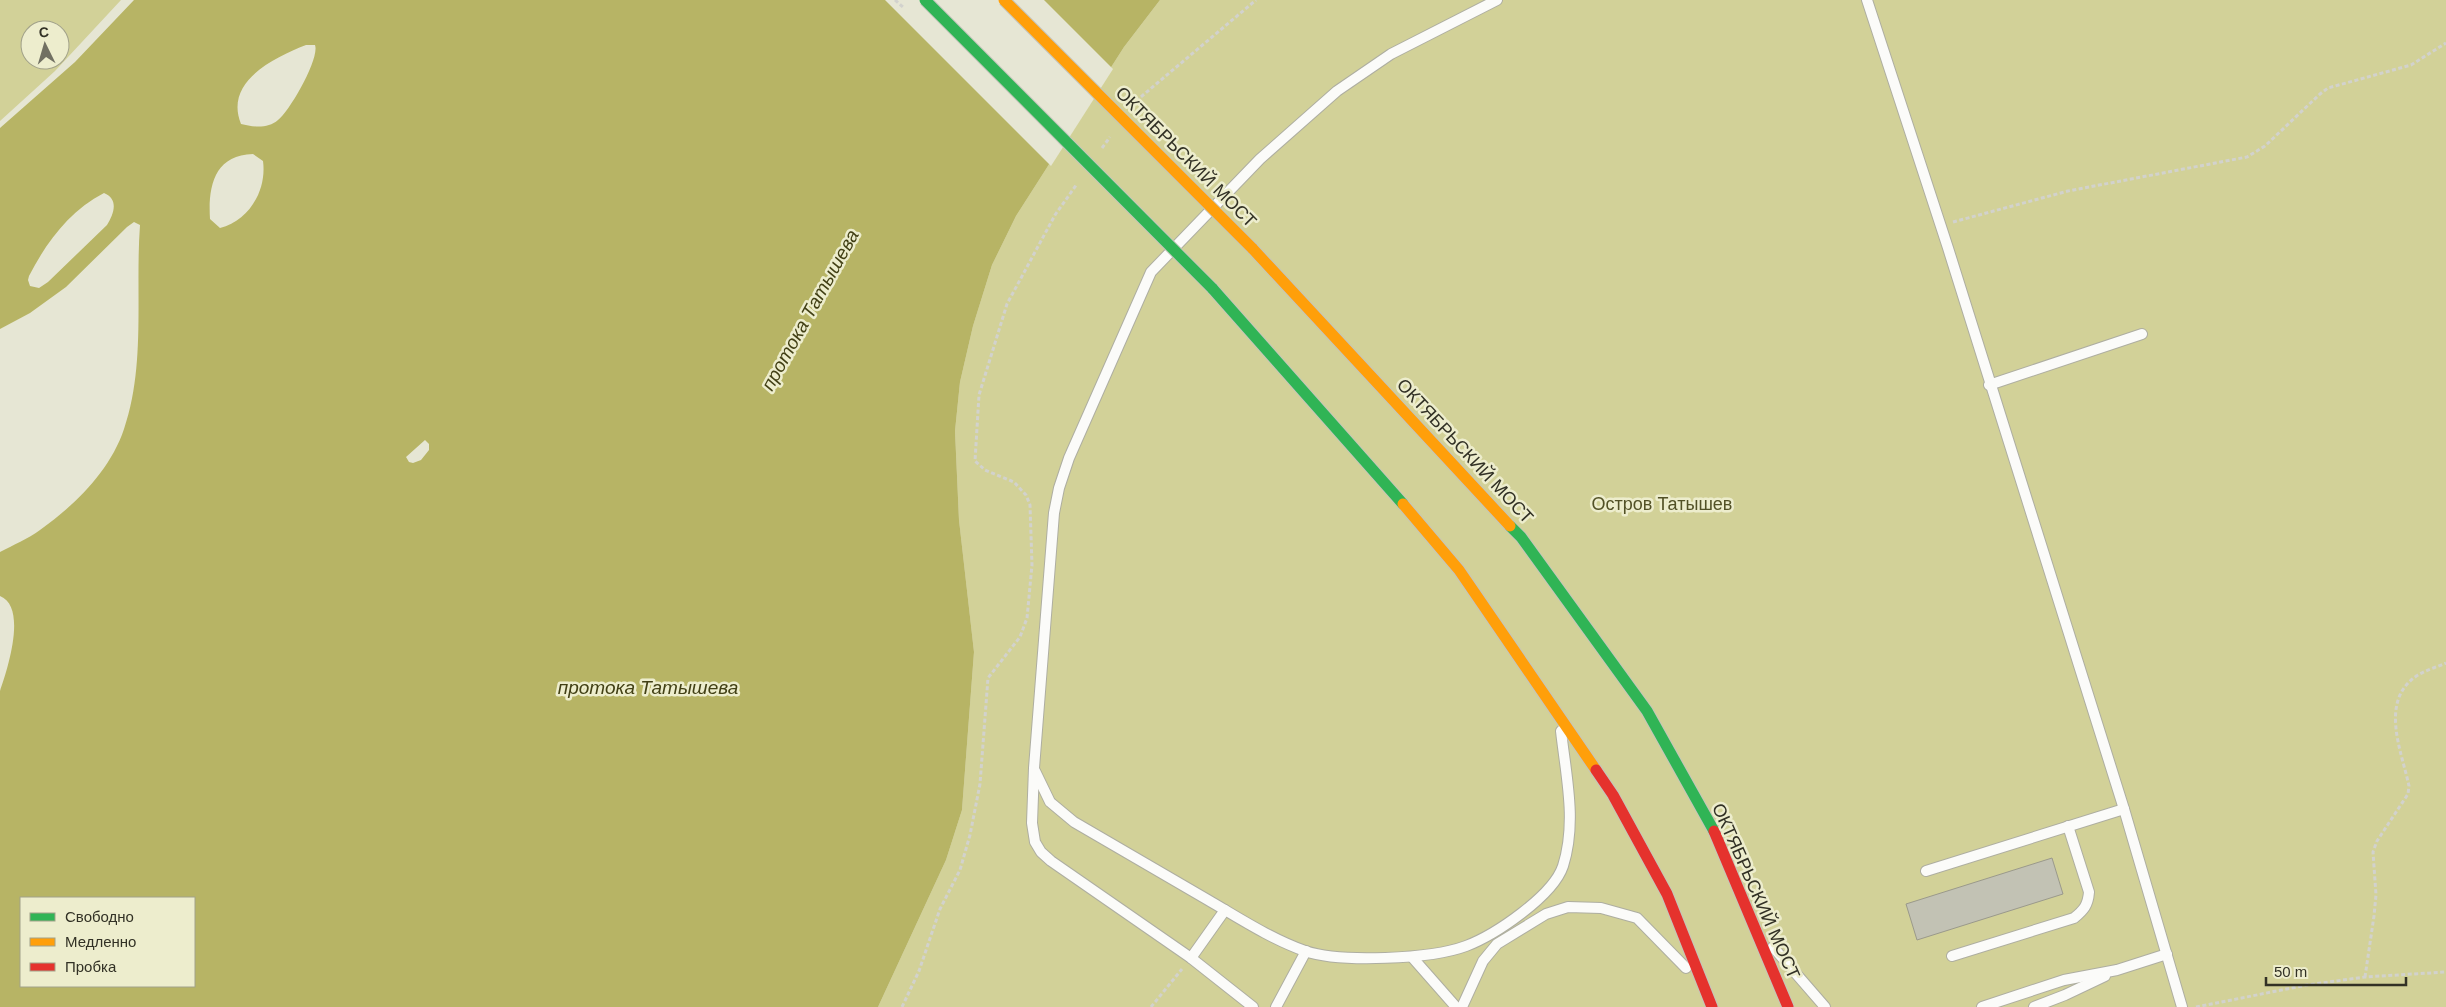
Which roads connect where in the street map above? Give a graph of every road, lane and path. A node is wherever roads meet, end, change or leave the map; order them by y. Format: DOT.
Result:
graph roads {
  1 [pos="925,0"];
  2 [pos="1004,0"];
  3 [pos="1256,0"];
  4 [pos="1497,0"];
  5 [pos="1867,0"];
  6 [pos="2446,44"];
  7 [pos="1135,102"];
  8 [pos="1112,134"];
  9 [pos="1100,151"];
  10 [pos="1078,183"];
  11 [pos="1940,225"];
  12 [pos="2142,334"];
  13 [pos="1989,385"];
  14 [pos="2446,663"];
  15 [pos="1558,713"];
  16 [pos="1034,768"];
  17 [pos="2124,809"];
  18 [pos="2068,826"];
  19 [pos="1926,871"];
  20 [pos="1226,910"];
  21 [pos="1756,928"];
  22 [pos="1306,951"];
  23 [pos="2167,954"];
  24 [pos="1412,956"];
  25 [pos="1952,956"];
  26 [pos="1191,958"];
  27 [pos="2118,970"];
  28 [pos="2446,972"];
  29 [pos="2365,977"];
  30 [pos="1704,987"];
  31 [pos="902,1007"];
  32 [pos="1151,1007"];
  33 [pos="1253,1007"];
  34 [pos="1276,1007"];
  35 [pos="1456,1007"];
  36 [pos="1462,1007"];
  37 [pos="1712,1007"];
  38 [pos="1788,1007"];
  39 [pos="1825,1007"];
  40 [pos="1982,1007"];
  41 [pos="2034,1007"];
  42 [pos="2182,1007"];
  43 [pos="2193,1007"];
  1 -- 15 [label="main road, bridge"];
  2 -- 21 [label="main road, ОКТЯБРЬСКИЙ МОСТ, bridge"];
  3 -- 7 [label="path"];
  4 -- 16 [label="lane"];
  5 -- 11 [label="lane"];
  6 -- 11 [label="path"];
  8 -- 9 [label="path"];
  10 -- 31 [label="path"];
  11 -- 13 [label="lane"];
  12 -- 13 [label="lane"];
  13 -- 17 [label="lane"];
  14 -- 29 [label="path"];
  15 -- 24 [label="lane"];
  15 -- 30 [label="main road"];
  16 -- 20 [label="lane"];
  16 -- 26 [label="lane"];
  17 -- 18 [label="lane"];
  17 -- 23 [label="lane"];
  18 -- 19 [label="lane"];
  18 -- 25 [label="lane"];
  20 -- 22 [label="lane"];
  20 -- 26 [label="lane"];
  21 -- 38 [label="main road, ОКТЯБРЬСКИЙ МОСТ"];
  21 -- 39 [label="lane"];
  22 -- 24 [label="lane"];
  22 -- 34 [label="lane"];
  23 -- 27 [label="lane"];
  23 -- 42 [label="lane"];
  24 -- 35 [label="lane"];
  26 -- 32 [label="path"];
  26 -- 33 [label="lane"];
  27 -- 40 [label="lane"];
  27 -- 41 [label="lane"];
  28 -- 29 [label="path"];
  29 -- 43 [label="path"];
  30 -- 36 [label="lane"];
  30 -- 37 [label="main road"];
}
